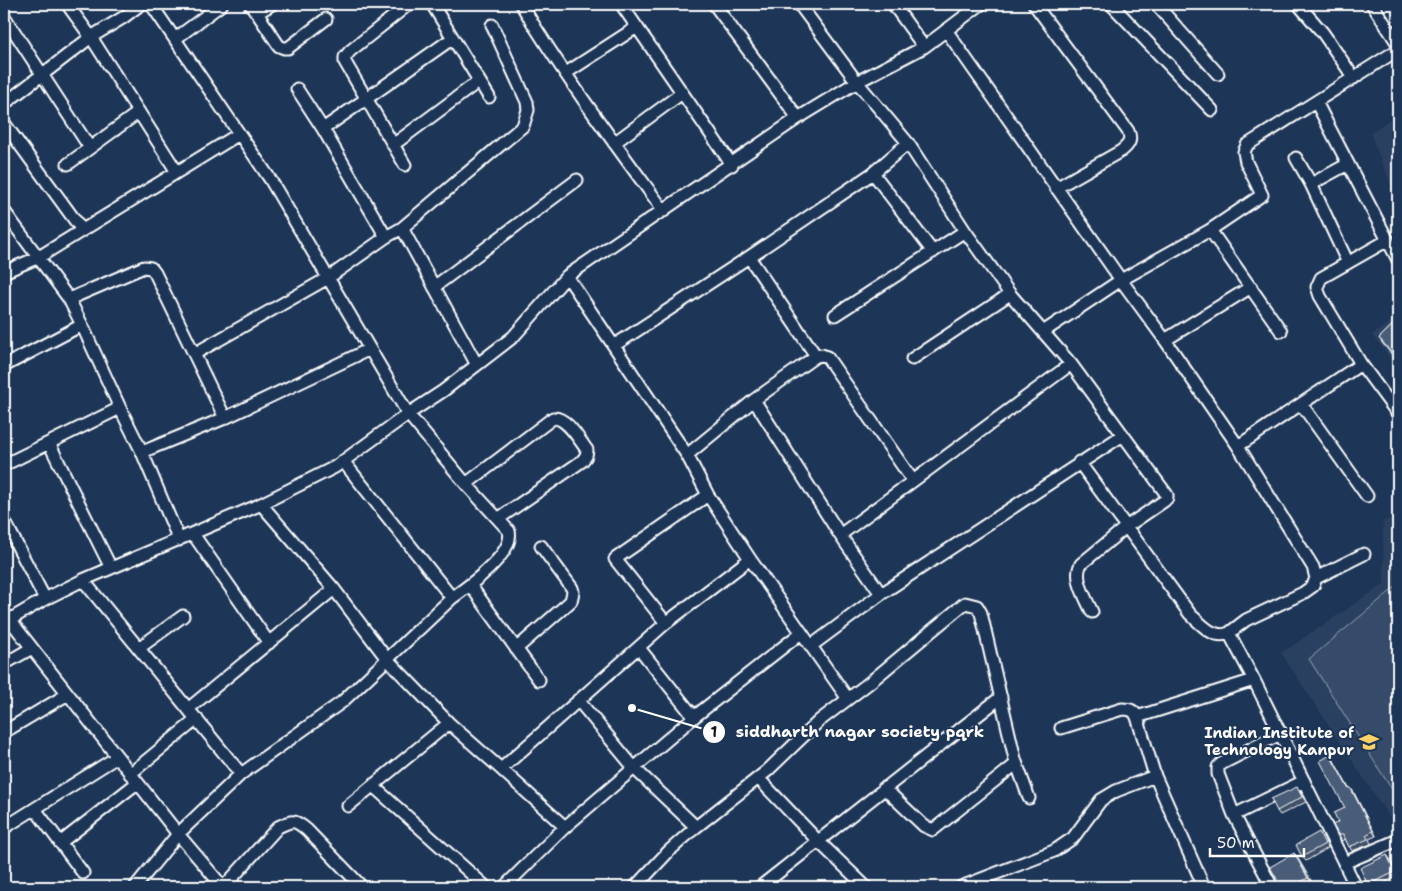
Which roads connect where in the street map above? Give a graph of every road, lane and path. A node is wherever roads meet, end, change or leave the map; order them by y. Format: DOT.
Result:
graph roads {
  1 [pos="67,4"];
  2 [pos="141,4"];
  3 [pos="151,4"];
  4 [pos="222,4"];
  5 [pos="272,4"];
  6 [pos="409,4"];
  7 [pos="432,4"];
  8 [pos="522,4"];
  9 [pos="621,4"];
  10 [pos="714,4"];
  11 [pos="799,4"];
  12 [pos="893,4"];
  13 [pos="1034,4"];
  14 [pos="1111,4"];
  15 [pos="1156,4"];
  16 [pos="1298,4"];
  17 [pos="1372,4"];
  18 [pos="979,5"];
  19 [pos="253,9"];
  20 [pos="4,16"];
  21 [pos="326,19"];
  22 [pos="1398,20"];
  23 [pos="492,25"];
  24 [pos="1387,26"];
  25 [pos="637,27"];
  26 [pos="946,30"];
  27 [pos="91,37"];
  28 [pos="453,38"];
  29 [pos="175,39"];
  30 [pos="924,47"];
  31 [pos="566,73"];
  32 [pos="1218,74"];
  33 [pos="43,75"];
  34 [pos="1354,78"];
  35 [pos="479,81"];
  36 [pos="858,82"];
  37 [pos="297,89"];
  38 [pos="682,94"];
  39 [pos="489,97"];
  40 [pos="365,99"];
  41 [pos="1316,102"];
  42 [pos="4,104"];
  43 [pos="1212,110"];
  44 [pos="139,112"];
  45 [pos="798,118"];
  46 [pos="4,123"];
  47 [pos="323,129"];
  48 [pos="239,134"];
  49 [pos="614,143"];
  50 [pos="908,143"];
  51 [pos="393,145"];
  52 [pos="90,148"];
  53 [pos="1296,158"];
  54 [pos="68,164"];
  55 [pos="1348,164"];
  56 [pos="732,165"];
  57 [pos="406,166"];
  58 [pos="177,172"];
  59 [pos="873,173"];
  60 [pos="577,180"];
  61 [pos="1311,184"];
  62 [pos="1056,188"];
  63 [pos="4,211"];
  64 [pos="664,211"];
  65 [pos="402,228"];
  66 [pos="82,230"];
  67 [pos="1210,230"];
  68 [pos="965,231"];
  69 [pos="386,237"];
  70 [pos="1388,240"];
  71 [pos="933,252"];
  72 [pos="39,256"];
  73 [pos="749,257"];
  74 [pos="1398,260"];
  75 [pos="1348,263"];
  76 [pos="4,272"];
  77 [pos="567,276"];
  78 [pos="328,278"];
  79 [pos="1121,280"];
  80 [pos="434,287"];
  81 [pos="1251,288"];
  82 [pos="1010,294"];
  83 [pos="69,299"];
  84 [pos="835,315"];
  85 [pos="82,325"];
  86 [pos="1281,331"];
  87 [pos="1044,332"];
  88 [pos="1165,340"];
  89 [pos="614,345"];
  90 [pos="370,349"];
  91 [pos="194,354"];
  92 [pos="816,356"];
  93 [pos="912,359"];
  94 [pos="1071,364"];
  95 [pos="1361,364"];
  96 [pos="476,365"];
  97 [pos="4,366"];
  98 [pos="754,400"];
  99 [pos="1302,405"];
  100 [pos="120,408"];
  101 [pos="408,414"];
  102 [pos="1398,414"];
  103 [pos="225,418"];
  104 [pos="1123,435"];
  105 [pos="49,443"];
  106 [pos="1238,446"];
  107 [pos="142,452"];
  108 [pos="687,455"];
  109 [pos="343,461"];
  110 [pos="1079,462"];
  111 [pos="4,465"];
  112 [pos="913,481"];
  113 [pos="466,484"];
  114 [pos="708,495"];
  115 [pos="1367,496"];
  116 [pos="261,504"];
  117 [pos="498,519"];
  118 [pos="4,520"];
  119 [pos="1126,527"];
  120 [pos="193,534"];
  121 [pos="840,535"];
  122 [pos="179,540"];
  123 [pos="541,546"];
  124 [pos="1364,554"];
  125 [pos="750,559"];
  126 [pos="111,568"];
  127 [pos="1316,578"];
  128 [pos="83,580"];
  129 [pos="470,585"];
  130 [pos="334,589"];
  131 [pos="881,594"];
  132 [pos="452,598"];
  133 [pos="45,599"];
  134 [pos="1092,612"];
  135 [pos="183,616"];
  136 [pos="7,622"];
  137 [pos="666,623"];
  138 [pos="802,633"];
  139 [pos="1229,633"];
  140 [pos="269,643"];
  141 [pos="810,646"];
  142 [pos="32,648"];
  143 [pos="138,648"];
  144 [pos="638,648"];
  145 [pos="516,649"];
  146 [pos="387,658"];
  147 [pos="4,664"];
  148 [pos="539,680"];
  149 [pos="1254,680"];
  150 [pos="68,694"];
  151 [pos="1001,697"];
  152 [pos="848,699"];
  153 [pos="578,700"];
  154 [pos="188,708"];
  155 [pos="694,717"];
  156 [pos="1137,717"];
  157 [pos="197,719"];
  158 [pos="449,723"];
  159 [pos="1061,728"];
  160 [pos="4,732"];
  161 [pos="1282,733"];
  162 [pos="117,757"];
  163 [pos="1016,764"];
  164 [pos="634,768"];
  165 [pos="501,769"];
  166 [pos="242,774"];
  167 [pos="1155,776"];
  168 [pos="134,778"];
  169 [pos="758,778"];
  170 [pos="1304,781"];
  171 [pos="373,786"];
  172 [pos="884,788"];
  173 [pos="1029,798"];
  174 [pos="348,806"];
  175 [pos="35,809"];
  176 [pos="1234,815"];
  177 [pos="565,827"];
  178 [pos="696,827"];
  179 [pos="4,828"];
  180 [pos="178,834"];
  181 [pos="1398,840"];
  182 [pos="818,841"];
  183 [pos="60,843"];
  184 [pos="1344,863"];
  185 [pos="82,872"];
  186 [pos="135,887"];
  187 [pos="223,887"];
  188 [pos="362,887"];
  189 [pos="486,887"];
  190 [pos="504,887"];
  191 [pos="635,887"];
  192 [pos="760,887"];
  193 [pos="866,887"];
  194 [pos="962,887"];
  195 [pos="1204,887"];
  196 [pos="1272,887"];
  197 [pos="1356,887"];
  1 -- 27 [label="street"];
  2 -- 27 [label="street"];
  3 -- 29 [label="street"];
  4 -- 29 [label="street"];
  5 -- 19 [label="street"];
  6 -- 40 [label="street"];
  7 -- 28 [label="street"];
  8 -- 31 [label="street"];
  9 -- 25 [label="street"];
  10 -- 45 [label="street"];
  11 -- 36 [label="street"];
  12 -- 30 [label="street"];
  13 -- 62 [label="street"];
  14 -- 43 [label="street"];
  15 -- 32 [label="street"];
  16 -- 34 [label="street"];
  17 -- 24 [label="street"];
  18 -- 26 [label="street"];
  19 -- 21 [label="street"];
  20 -- 33 [label="street"];
  22 -- 24 [label="street"];
  23 -- 65 [label="street"];
  24 -- 34 [label="street"];
  25 -- 31 [label="street"];
  25 -- 38 [label="street"];
  26 -- 30 [label="street"];
  26 -- 62 [label="street"];
  27 -- 33 [label="street"];
  27 -- 44 [label="street"];
  28 -- 35 [label="street"];
  28 -- 40 [label="street"];
  29 -- 48 [label="street"];
  30 -- 36 [label="street"];
  31 -- 49 [label="street"];
  33 -- 42 [label="street"];
  33 -- 52 [label="street"];
  34 -- 41 [label="street"];
  35 -- 39 [label="street"];
  35 -- 51 [label="street"];
  36 -- 45 [label="street"];
  36 -- 50 [label="street"];
  37 -- 47 [label="street"];
  38 -- 49 [label="street"];
  38 -- 56 [label="street"];
  40 -- 47 [label="street"];
  40 -- 51 [label="street"];
  41 -- 55 [label="street"];
  41 -- 67 [label="street"];
  44 -- 52 [label="street"];
  44 -- 58 [label="street"];
  45 -- 56 [label="street"];
  46 -- 66 [label="street"];
  47 -- 69 [label="street"];
  48 -- 58 [label="street"];
  48 -- 78 [label="street"];
  49 -- 64 [label="street"];
  50 -- 59 [label="street"];
  50 -- 68 [label="street"];
  51 -- 57 [label="street"];
  52 -- 54 [label="street"];
  53 -- 61 [label="street"];
  55 -- 61 [label="street"];
  55 -- 70 [label="street"];
  56 -- 64 [label="street"];
  58 -- 66 [label="street"];
  59 -- 71 [label="street"];
  59 -- 73 [label="street"];
  60 -- 80 [label="street"];
  61 -- 75 [label="street"];
  62 -- 79 [label="street"];
  63 -- 72 [label="street"];
  64 -- 77 [label="street"];
  65 -- 69 [label="street"];
  65 -- 80 [label="street"];
  66 -- 72 [label="street"];
  67 -- 79 [label="street"];
  67 -- 81 [label="street"];
  68 -- 71 [label="street"];
  68 -- 82 [label="street"];
  69 -- 78 [label="street"];
  70 -- 74 [label="street"];
  70 -- 75 [label="street"];
  71 -- 84 [label="street"];
  72 -- 76 [label="street"];
  72 -- 83 [label="street"];
  73 -- 89 [label="street"];
  73 -- 92 [label="street"];
  75 -- 95 [label="street"];
  77 -- 89 [label="street"];
  77 -- 96 [label="street"];
  78 -- 90 [label="street"];
  78 -- 91 [label="street"];
  79 -- 87 [label="street"];
  79 -- 88 [label="street"];
  80 -- 96 [label="street"];
  81 -- 86 [label="street"];
  81 -- 88 [label="street"];
  82 -- 87 [label="street"];
  82 -- 93 [label="street"];
  83 -- 85 [label="street"];
  83 -- 91 [label="street"];
  85 -- 97 [label="street"];
  85 -- 100 [label="street"];
  87 -- 94 [label="street"];
  88 -- 106 [label="street"];
  89 -- 108 [label="street"];
  90 -- 101 [label="street"];
  90 -- 103 [label="street"];
  91 -- 103 [label="street"];
  92 -- 98 [label="street"];
  92 -- 112 [label="street"];
  94 -- 104 [label="street"];
  94 -- 112 [label="street"];
  95 -- 99 [label="street"];
  95 -- 102 [label="street"];
  96 -- 101 [label="street"];
  98 -- 108 [label="street"];
  98 -- 121 [label="street"];
  99 -- 106 [label="street"];
  99 -- 115 [label="street"];
  100 -- 105 [label="street"];
  100 -- 107 [label="street"];
  101 -- 109 [label="street"];
  101 -- 113 [label="street"];
  103 -- 107 [label="street"];
  104 -- 110 [label="street"];
  104 -- 119 [label="street"];
  105 -- 111 [label="street"];
  105 -- 126 [label="street"];
  106 -- 127 [label="street"];
  107 -- 122 [label="street"];
  108 -- 114 [label="street"];
  109 -- 116 [label="street"];
  109 -- 132 [label="street"];
  110 -- 119 [label="street"];
  110 -- 131 [label="street"];
  112 -- 121 [label="street"];
  113 -- 117 [label="street"];
  113 -- 117 [label="street"];
  114 -- 125 [label="street"];
  114 -- 137 [label="street"];
  116 -- 120 [label="street"];
  116 -- 130 [label="street"];
  117 -- 129 [label="street"];
  118 -- 133 [label="street"];
  119 -- 134 [label="street"];
  119 -- 139 [label="street"];
  120 -- 122 [label="street"];
  120 -- 140 [label="street"];
  121 -- 131 [label="street"];
  122 -- 126 [label="street"];
  123 -- 145 [label="street"];
  124 -- 127 [label="street"];
  125 -- 137 [label="street"];
  125 -- 138 [label="street"];
  126 -- 128 [label="street"];
  127 -- 139 [label="street"];
  128 -- 133 [label="street"];
  128 -- 143 [label="street"];
  129 -- 132 [label="street"];
  129 -- 145 [label="street"];
  130 -- 140 [label="street"];
  130 -- 146 [label="street"];
  131 -- 141 [label="street"];
  132 -- 146 [label="street"];
  133 -- 136 [label="street"];
  135 -- 143 [label="street"];
  136 -- 142 [label="street"];
  137 -- 144 [label="street"];
  138 -- 141 [label="street"];
  138 -- 155 [label="street"];
  139 -- 149 [label="street"];
  140 -- 154 [label="street"];
  141 -- 152 [label="street"];
  142 -- 147 [label="street"];
  142 -- 150 [label="street"];
  143 -- 154 [label="street"];
  144 -- 153 [label="street"];
  144 -- 155 [label="street"];
  145 -- 148 [label="street"];
  146 -- 158 [label="street"];
  146 -- 166 [label="street"];
  149 -- 156 [label="street"];
  149 -- 161 [label="street"];
  150 -- 160 [label="street"];
  150 -- 162 [label="street"];
  151 -- 152 [label="street"];
  151 -- 163 [label="street"];
  151 -- 172 [label="street"];
  152 -- 169 [label="street"];
  153 -- 164 [label="street"];
  153 -- 165 [label="street"];
  154 -- 157 [label="street"];
  155 -- 164 [label="street"];
  156 -- 159 [label="street"];
  156 -- 167 [label="street"];
  157 -- 166 [label="street"];
  157 -- 168 [label="street"];
  158 -- 165 [label="street"];
  158 -- 171 [label="street"];
  161 -- 170 [label="street"];
  161 -- 176 [label="street"];
  162 -- 168 [label="street"];
  162 -- 175 [label="street"];
  163 -- 172 [label="street"];
  163 -- 173 [label="street"];
  164 -- 177 [label="street"];
  164 -- 178 [label="street"];
  165 -- 177 [label="street"];
  166 -- 180 [label="street"];
  167 -- 194 [label="street"];
  167 -- 195 [label="street"];
  168 -- 180 [label="street"];
  168 -- 183 [label="street"];
  169 -- 178 [label="street"];
  169 -- 182 [label="street"];
  170 -- 176 [label="street"];
  170 -- 184 [label="street"];
  171 -- 174 [label="street"];
  171 -- 189 [label="street"];
  172 -- 182 [label="street"];
  175 -- 179 [label="street"];
  175 -- 183 [label="street"];
  176 -- 196 [label="street"];
  177 -- 190 [label="street"];
  178 -- 191 [label="street"];
  180 -- 186 [label="street"];
  180 -- 187 [label="street"];
  181 -- 184 [label="street"];
  182 -- 192 [label="street"];
  182 -- 193 [label="street"];
  183 -- 185 [label="street"];
  184 -- 197 [label="street"];
  187 -- 188 [label="street"];
}
